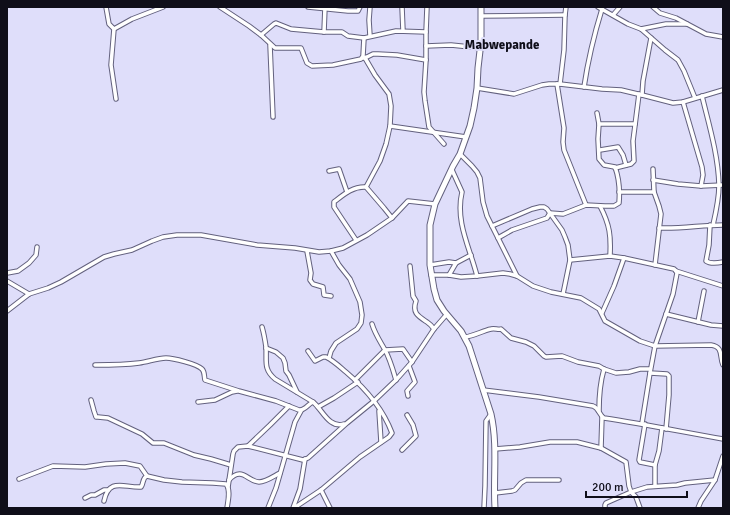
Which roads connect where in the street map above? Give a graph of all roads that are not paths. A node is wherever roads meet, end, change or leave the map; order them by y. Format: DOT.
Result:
graph roads {
  1 [pos="106,7"];
  2 [pos="161,7"];
  3 [pos="220,7"];
  4 [pos="308,7"];
  5 [pos="360,7"];
  6 [pos="370,7"];
  7 [pos="402,7"];
  8 [pos="427,7"];
  9 [pos="481,7"];
  10 [pos="566,7"];
  11 [pos="620,7"];
  12 [pos="653,7"];
  13 [pos="325,8"];
  14 [pos="600,8"];
  15 [pos="565,15"];
  16 [pos="613,15"];
  17 [pos="481,16"];
  18 [pos="687,24"];
  19 [pos="114,29"];
  20 [pos="641,29"];
  21 [pos="403,31"];
  22 [pos="324,32"];
  23 [pos="426,32"];
  24 [pos="261,35"];
  25 [pos="370,36"];
  26 [pos="723,37"];
  27 [pos="364,38"];
  28 [pos="651,38"];
  29 [pos="270,44"];
  30 [pos="426,46"];
  31 [pos="480,48"];
  32 [pos="364,58"];
  33 [pos="426,60"];
  34 [pos="559,84"];
  35 [pos="584,87"];
  36 [pos="477,88"];
  37 [pos="723,90"];
  38 [pos="640,94"];
  39 [pos="702,96"];
  40 [pos="695,98"];
  41 [pos="116,99"];
  42 [pos="683,102"];
  43 [pos="597,113"];
  44 [pos="273,118"];
  45 [pos="599,124"];
  46 [pos="635,124"];
  47 [pos="390,126"];
  48 [pos="433,132"];
  49 [pos="466,136"];
  50 [pos="444,144"];
  51 [pos="600,150"];
  52 [pos="460,154"];
  53 [pos="626,165"];
  54 [pos="615,168"];
  55 [pos="653,169"];
  56 [pos="452,170"];
  57 [pos="329,171"];
  58 [pos="653,180"];
  59 [pos="721,185"];
  60 [pos="701,186"];
  61 [pos="366,187"];
  62 [pos="347,192"];
  63 [pos="619,192"];
  64 [pos="654,192"];
  65 [pos="435,204"];
  66 [pos="586,205"];
  67 [pos="600,206"];
  68 [pos="550,213"];
  69 [pos="392,218"];
  70 [pos="723,224"];
  71 [pos="711,225"];
  72 [pos="492,226"];
  73 [pos="659,228"];
  74 [pos="498,238"];
  75 [pos="356,240"];
  76 [pos="37,247"];
  77 [pos="307,251"];
  78 [pos="331,251"];
  79 [pos="471,255"];
  80 [pos="610,256"];
  81 [pos="624,258"];
  82 [pos="570,260"];
  83 [pos="723,262"];
  84 [pos="456,264"];
  85 [pos="430,265"];
  86 [pos="655,265"];
  87 [pos="410,266"];
  88 [pos="676,271"];
  89 [pos="7,273"];
  90 [pos="432,275"];
  91 [pos="449,275"];
  92 [pos="477,276"];
  93 [pos="517,276"];
  94 [pos="7,281"];
  95 [pos="723,286"];
  96 [pos="704,291"];
  97 [pos="29,294"];
  98 [pos="563,294"];
  99 [pos="331,296"];
  100 [pos="7,311"];
  101 [pos="602,313"];
  102 [pos="447,314"];
  103 [pos="666,314"];
  104 [pos="698,322"];
  105 [pos="372,324"];
  106 [pos="723,326"];
  107 [pos="262,328"];
  108 [pos="434,329"];
  109 [pos="464,337"];
  110 [pos="655,346"];
  111 [pos="266,348"];
  112 [pos="385,350"];
  113 [pos="308,351"];
  114 [pos="329,358"];
  115 [pos="412,362"];
  116 [pos="95,365"];
  117 [pos="723,365"];
  118 [pos="409,366"];
  119 [pos="604,369"];
  120 [pos="650,371"];
  121 [pos="396,380"];
  122 [pos="357,381"];
  123 [pos="483,390"];
  124 [pos="239,391"];
  125 [pos="297,392"];
  126 [pos="408,396"];
  127 [pos="91,400"];
  128 [pos="374,401"];
  129 [pos="198,402"];
  130 [pos="313,402"];
  131 [pos="289,406"];
  132 [pos="318,407"];
  133 [pos="378,408"];
  134 [pos="301,411"];
  135 [pos="599,411"];
  136 [pos="491,414"];
  137 [pos="407,415"];
  138 [pos="602,416"];
  139 [pos="346,423"];
  140 [pos="644,424"];
  141 [pos="664,428"];
  142 [pos="723,439"];
  143 [pos="380,442"];
  144 [pos="248,446"];
  145 [pos="601,448"];
  146 [pos="495,449"];
  147 [pos="402,450"];
  148 [pos="285,456"];
  149 [pos="723,456"];
  150 [pos="305,459"];
  151 [pos="231,465"];
  152 [pos="655,465"];
  153 [pos="280,473"];
  154 [pos="147,476"];
  155 [pos="19,480"];
  156 [pos="229,480"];
  157 [pos="559,480"];
  158 [pos="715,480"];
  159 [pos="655,486"];
  160 [pos="228,487"];
  161 [pos="108,490"];
  162 [pos="321,490"];
  163 [pos="631,492"];
  164 [pos="495,493"];
  165 [pos="85,498"];
  166 [pos="104,501"];
  167 [pos="227,508"];
  168 [pos="268,508"];
  169 [pos="294,508"];
  170 [pos="330,508"];
  171 [pos="484,508"];
  172 [pos="495,508"];
  173 [pos="605,508"];
  174 [pos="640,508"];
  175 [pos="698,508"];
  1 -- 19 [label="street"];
  2 -- 19 [label="street"];
  3 -- 24 [label="street"];
  4 -- 13 [label="street"];
  5 -- 13 [label="street"];
  6 -- 25 [label="street"];
  7 -- 21 [label="street"];
  8 -- 23 [label="street"];
  9 -- 17 [label="street"];
  10 -- 15 [label="street"];
  11 -- 16 [label="street"];
  12 -- 18 [label="street"];
  13 -- 22 [label="street"];
  14 -- 16 [label="street"];
  14 -- 35 [label="street"];
  15 -- 17 [label="street"];
  15 -- 34 [label="street"];
  16 -- 20 [label="street"];
  17 -- 31 [label="street"];
  18 -- 20 [label="street"];
  18 -- 26 [label="street"];
  19 -- 41 [label="street"];
  20 -- 28 [label="street"];
  21 -- 23 [label="street"];
  21 -- 25 [label="street"];
  22 -- 24 [label="street"];
  22 -- 27 [label="street"];
  23 -- 30 [label="street"];
  24 -- 29 [label="street"];
  25 -- 27 [label="street"];
  27 -- 32 [label="street"];
  28 -- 38 [label="street"];
  28 -- 40 [label="street"];
  29 -- 32 [label="street"];
  29 -- 44 [label="street"];
  30 -- 31 [label="street"];
  30 -- 33 [label="street"];
  31 -- 36 [label="street"];
  32 -- 33 [label="street"];
  32 -- 47 [label="street"];
  33 -- 48 [label="street"];
  34 -- 35 [label="street"];
  34 -- 36 [label="street"];
  34 -- 66 [label="street"];
  35 -- 38 [label="street"];
  36 -- 49 [label="street"];
  37 -- 39 [label="street"];
  38 -- 42 [label="street"];
  38 -- 46 [label="street"];
  39 -- 40 [label="street"];
  39 -- 59 [label="street"];
  40 -- 42 [label="street"];
  42 -- 60 [label="street"];
  43 -- 45 [label="street"];
  45 -- 46 [label="street"];
  45 -- 51 [label="street"];
  46 -- 53 [label="street"];
  47 -- 48 [label="street"];
  47 -- 61 [label="street"];
  48 -- 49 [label="street"];
  48 -- 50 [label="street"];
  49 -- 52 [label="street"];
  51 -- 53 [label="street"];
  51 -- 54 [label="street"];
  52 -- 56 [label="street"];
  52 -- 72 [label="street"];
  53 -- 54 [label="street"];
  54 -- 63 [label="street"];
  55 -- 58 [label="street"];
  56 -- 65 [label="street"];
  56 -- 79 [label="street"];
  57 -- 62 [label="street"];
  58 -- 60 [label="street"];
  58 -- 64 [label="street"];
  59 -- 60 [label="street"];
  59 -- 71 [label="street"];
  61 -- 62 [label="street"];
  61 -- 69 [label="street"];
  62 -- 75 [label="street"];
  63 -- 64 [label="street"];
  63 -- 67 [label="street"];
  64 -- 73 [label="street"];
  65 -- 69 [label="street"];
  65 -- 85 [label="street"];
  66 -- 67 [label="street"];
  66 -- 68 [label="street"];
  67 -- 80 [label="street"];
  68 -- 72 [label="street"];
  68 -- 74 [label="street"];
  68 -- 82 [label="street"];
  69 -- 75 [label="street"];
  70 -- 71 [label="street"];
  71 -- 73 [label="street"];
  71 -- 83 [label="street"];
  72 -- 74 [label="street"];
  73 -- 86 [label="street"];
  74 -- 93 [label="street"];
  75 -- 78 [label="street"];
  76 -- 89 [label="street"];
  77 -- 78 [label="street"];
  77 -- 97 [label="street"];
  77 -- 99 [label="street"];
  78 -- 114 [label="street"];
  79 -- 84 [label="street"];
  79 -- 92 [label="street"];
  80 -- 81 [label="street"];
  80 -- 82 [label="street"];
  81 -- 86 [label="street"];
  81 -- 101 [label="street"];
  82 -- 98 [label="street"];
  84 -- 85 [label="street"];
  84 -- 91 [label="street"];
  85 -- 90 [label="street"];
  86 -- 88 [label="street"];
  87 -- 108 [label="street"];
  88 -- 95 [label="street"];
  88 -- 103 [label="street"];
  90 -- 91 [label="street"];
  90 -- 102 [label="street"];
  91 -- 92 [label="street"];
  92 -- 93 [label="street"];
  93 -- 98 [label="street"];
  94 -- 97 [label="street"];
  96 -- 104 [label="street"];
  97 -- 100 [label="street"];
  98 -- 101 [label="street"];
  101 -- 110 [label="street"];
  102 -- 108 [label="street"];
  102 -- 109 [label="street"];
  103 -- 104 [label="street"];
  103 -- 110 [label="street"];
  104 -- 106 [label="street"];
  105 -- 112 [label="street"];
  107 -- 111 [label="street"];
  108 -- 115 [label="street"];
  109 -- 119 [label="street"];
  109 -- 123 [label="street"];
  110 -- 117 [label="street"];
  110 -- 120 [label="street"];
  111 -- 125 [label="street"];
  111 -- 125 [label="street"];
  112 -- 115 [label="street"];
  112 -- 121 [label="street"];
  112 -- 122 [label="street"];
  113 -- 114 [label="street"];
  114 -- 122 [label="street"];
  115 -- 118 [label="street"];
  116 -- 124 [label="street"];
  118 -- 121 [label="street"];
  118 -- 126 [label="street"];
  119 -- 120 [label="street"];
  119 -- 135 [label="street"];
  120 -- 140 [label="street"];
  120 -- 141 [label="street"];
  121 -- 128 [label="street"];
  122 -- 128 [label="street"];
  122 -- 132 [label="street"];
  123 -- 135 [label="street"];
  123 -- 136 [label="street"];
  124 -- 129 [label="street"];
  124 -- 131 [label="street"];
  125 -- 130 [label="street"];
  127 -- 151 [label="street"];
  128 -- 133 [label="street"];
  128 -- 139 [label="street"];
  130 -- 132 [label="street"];
  130 -- 134 [label="street"];
  131 -- 134 [label="street"];
  131 -- 144 [label="street"];
  132 -- 139 [label="street"];
  133 -- 143 [label="street"];
  133 -- 143 [label="street"];
  134 -- 148 [label="street"];
  135 -- 138 [label="street"];
  136 -- 146 [label="street"];
  136 -- 171 [label="street"];
  137 -- 147 [label="street"];
  138 -- 140 [label="street"];
  138 -- 145 [label="street"];
  139 -- 150 [label="street"];
  140 -- 141 [label="street"];
  140 -- 152 [label="street"];
  141 -- 142 [label="street"];
  141 -- 152 [label="street"];
  143 -- 162 [label="street"];
  144 -- 148 [label="street"];
  144 -- 151 [label="street"];
  145 -- 146 [label="street"];
  145 -- 163 [label="street"];
  146 -- 164 [label="street"];
  148 -- 150 [label="street"];
  148 -- 153 [label="street"];
  149 -- 158 [label="street"];
  150 -- 169 [label="street"];
  151 -- 156 [label="street"];
  152 -- 159 [label="street"];
  153 -- 156 [label="street"];
  153 -- 168 [label="street"];
  154 -- 155 [label="street"];
  154 -- 160 [label="street"];
  154 -- 161 [label="street"];
  156 -- 160 [label="street"];
  157 -- 164 [label="street"];
  158 -- 159 [label="street"];
  158 -- 175 [label="street"];
  159 -- 163 [label="street"];
  160 -- 167 [label="street"];
  161 -- 165 [label="street"];
  161 -- 166 [label="street"];
  162 -- 169 [label="street"];
  162 -- 170 [label="street"];
  163 -- 173 [label="street"];
  163 -- 174 [label="street"];
  164 -- 172 [label="street"];
}
